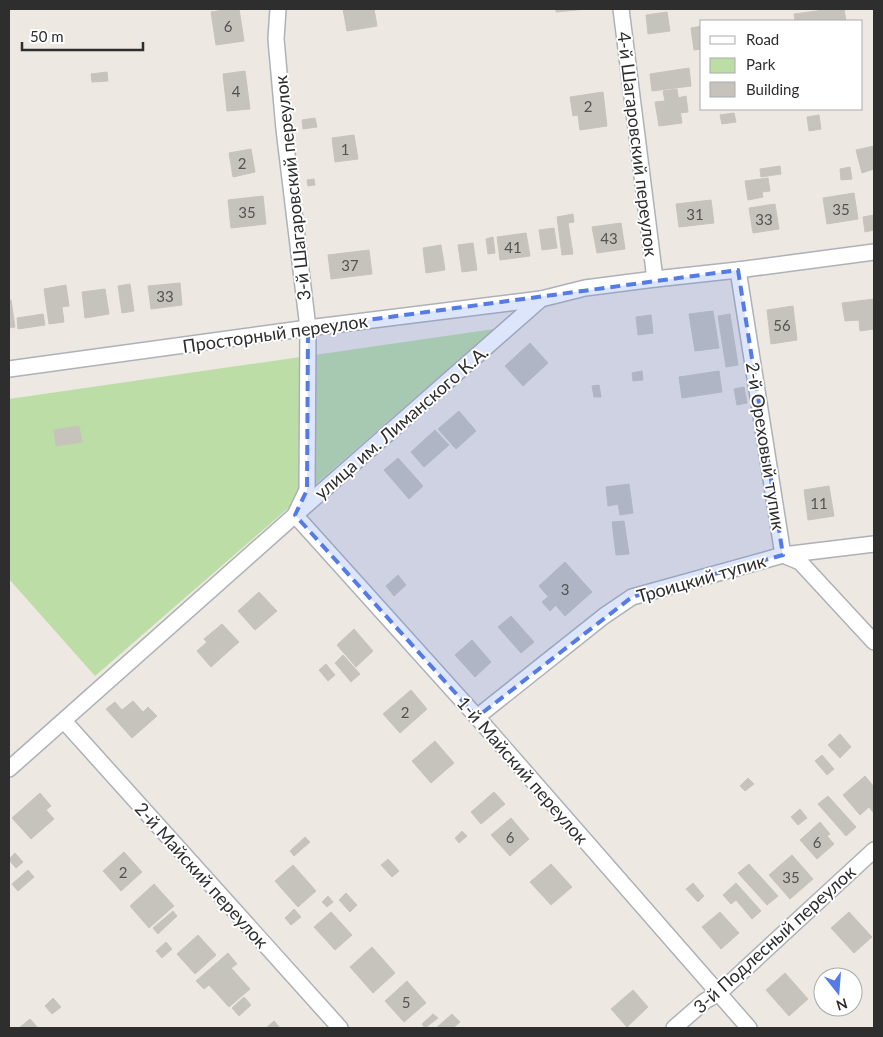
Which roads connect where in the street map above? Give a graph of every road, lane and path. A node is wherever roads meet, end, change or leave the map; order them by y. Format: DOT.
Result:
graph roads {
  1 [pos="278,9"];
  2 [pos="621,9"];
  3 [pos="874,252"];
  4 [pos="738,270"];
  5 [pos="655,279"];
  6 [pos="541,299"];
  7 [pos="308,328"];
  8 [pos="9,369"];
  9 [pos="295,515"];
  10 [pos="874,544"];
  11 [pos="783,555"];
  12 [pos="874,642"];
  13 [pos="477,717"];
  14 [pos="64,721"];
  15 [pos="9,769"];
  16 [pos="874,850"];
  17 [pos="719,993"];
  18 [pos="340,1028"];
  19 [pos="674,1028"];
  20 [pos="749,1028"];
  1 -- 7 [label="street, 3-й Шагаровский переулок"];
  2 -- 5 [label="street, 4-й Шагаровский переулок"];
  3 -- 4 [label="street, улица им. Лиманского К.А."];
  4 -- 5 [label="street, улица им. Лиманского К.А."];
  4 -- 11 [label="street, 2-й Ореховый тупик"];
  5 -- 6 [label="street, улица им. Лиманского К.А."];
  6 -- 7 [label="street, Просторный переулок"];
  6 -- 9 [label="street, улица им. Лиманского К.А."];
  7 -- 8 [label="street, Просторный переулок"];
  7 -- 9 [label="street, 3-й Шагаровский переулок"];
  9 -- 13 [label="street, 1-й Майский переулок"];
  9 -- 14 [label="street, улица им. Лиманского К.А."];
  10 -- 11 [label="street, Троицкий тупик"];
  11 -- 12 [label="street, 2-й Ореховый тупик"];
  11 -- 13 [label="street, Троицкий тупик"];
  13 -- 17 [label="street, 1-й Майский переулок"];
  14 -- 15 [label="street, улица им. Лиманского К.А."];
  14 -- 18 [label="street, 2-й Майский переулок"];
  16 -- 17 [label="street, 3-й Подлесный переулок"];
  17 -- 19 [label="street, 3-й Подлесный переулок"];
  17 -- 20 [label="street, 1-й Майский переулок"];
}
